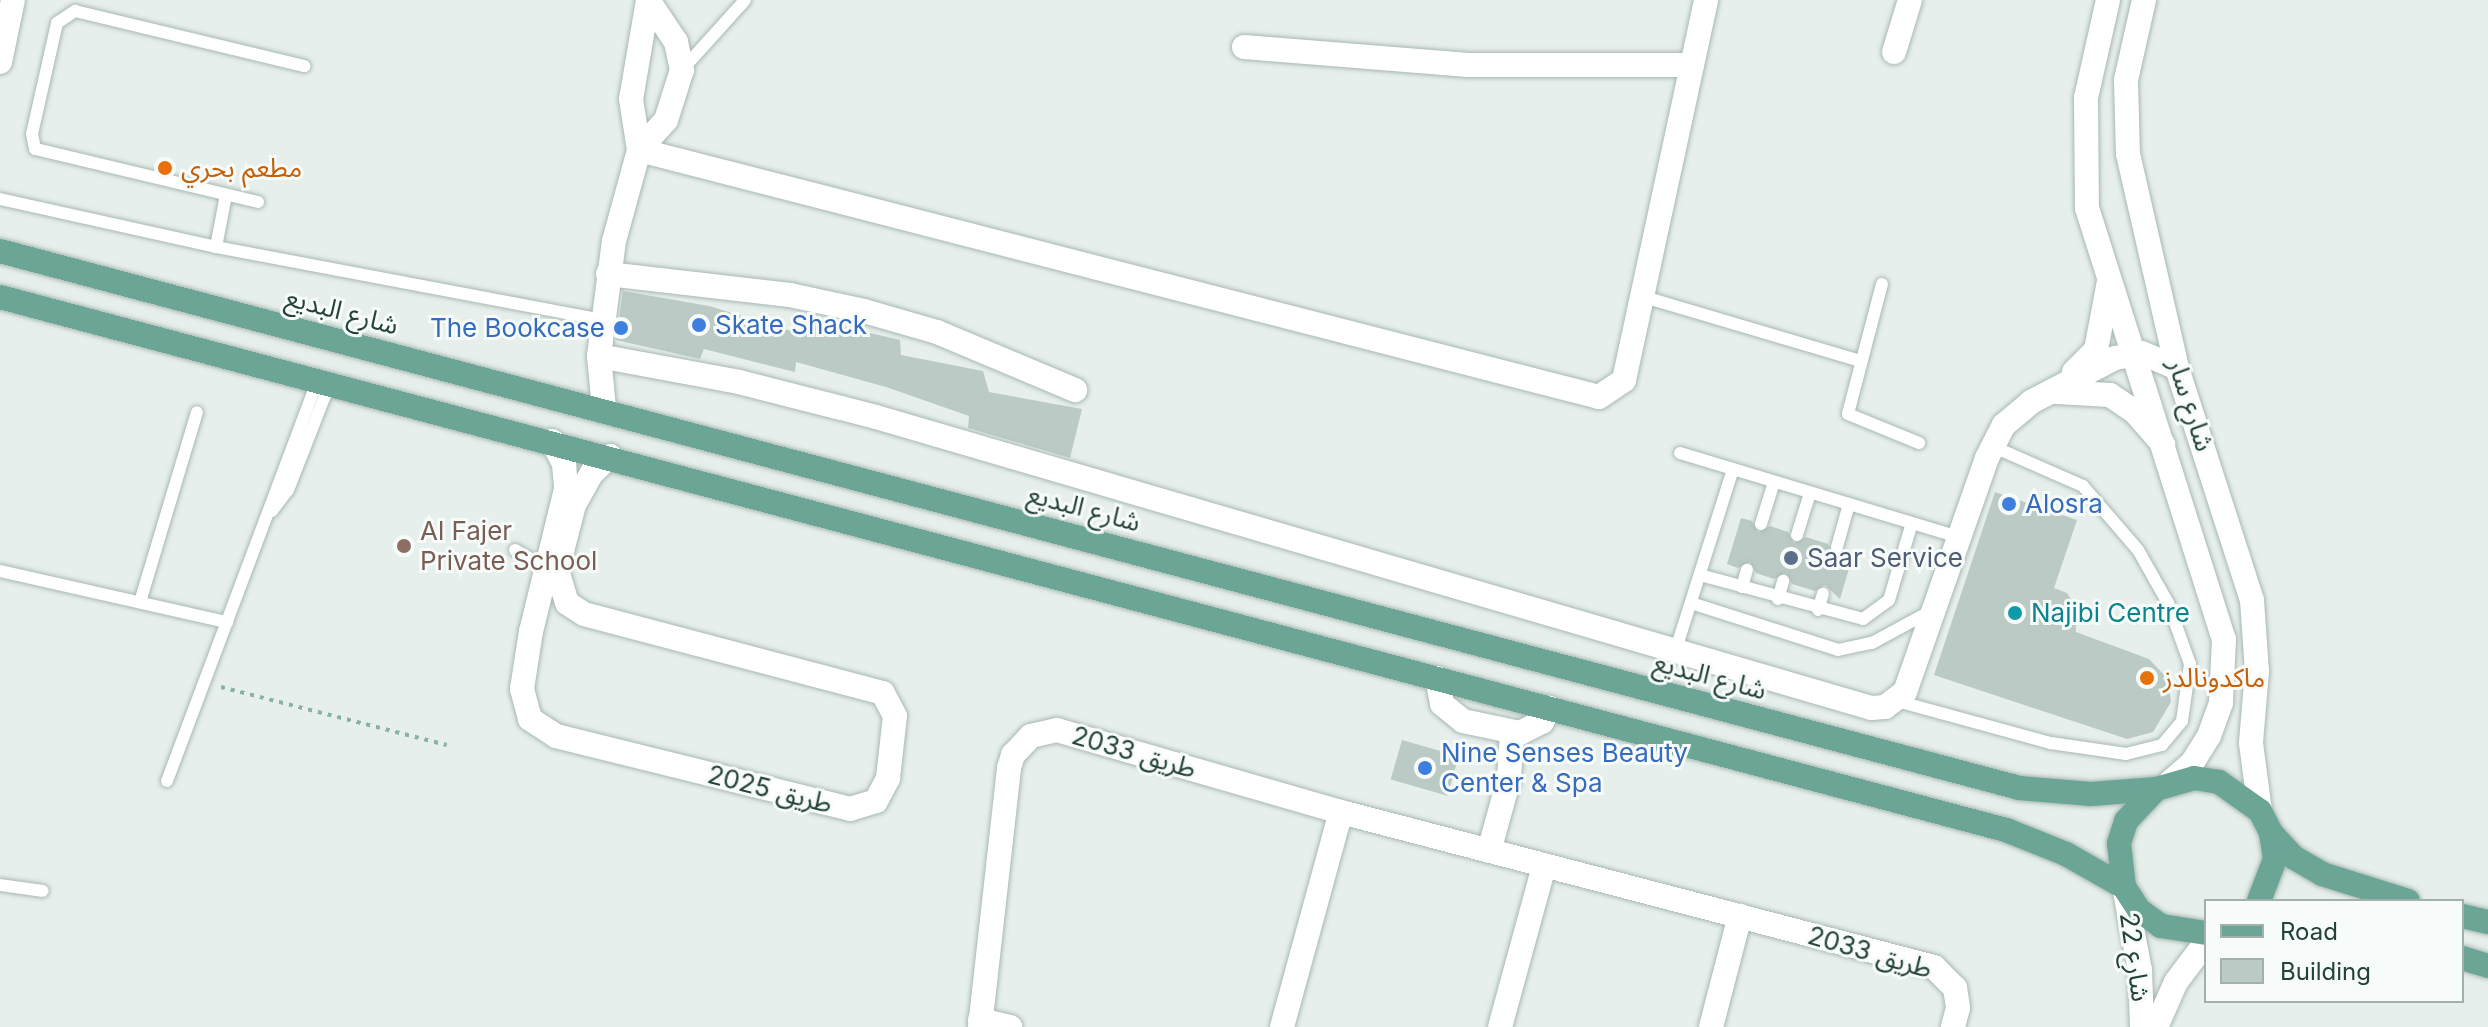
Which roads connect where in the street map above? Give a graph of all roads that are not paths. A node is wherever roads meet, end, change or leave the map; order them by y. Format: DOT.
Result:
graph roads {
  1 [pos="13,0"];
  2 [pos="648,0"];
  3 [pos="745,0"];
  4 [pos="1706,0"];
  5 [pos="1910,0"];
  6 [pos="2108,0"];
  7 [pos="2144,0"];
  8 [pos="1244,47"];
  9 [pos="1894,52"];
  10 [pos="0,62"];
  11 [pos="1692,65"];
  12 [pos="304,66"];
  13 [pos="682,70"];
  14 [pos="639,150"];
  15 [pos="226,195"];
  16 [pos="0,199"];
  17 [pos="258,202"];
  18 [pos="216,247"];
  19 [pos="0,251"];
  20 [pos="608,274"];
  21 [pos="2109,281"];
  22 [pos="1882,284"];
  23 [pos="0,297"];
  24 [pos="1644,297"];
  25 [pos="604,320"];
  26 [pos="2135,352"];
  27 [pos="599,356"];
  28 [pos="1860,361"];
  29 [pos="2177,368"];
  30 [pos="324,381"];
  31 [pos="1075,390"];
  32 [pos="2046,393"];
  33 [pos="604,408"];
  34 [pos="197,412"];
  35 [pos="552,441"];
  36 [pos="1919,443"];
  37 [pos="2163,444"];
  38 [pos="1991,446"];
  39 [pos="1680,453"];
  40 [pos="610,456"];
  41 [pos="1733,469"];
  42 [pos="1774,482"];
  43 [pos="1810,493"];
  44 [pos="1849,504"];
  45 [pos="1912,523"];
  46 [pos="1761,524"];
  47 [pos="1797,535"];
  48 [pos="1958,537"];
  49 [pos="1837,547"];
  50 [pos="515,550"];
  51 [pos="546,568"];
  52 [pos="1747,570"];
  53 [pos="0,571"];
  54 [pos="1700,575"];
  55 [pos="1783,581"];
  56 [pos="1742,587"];
  57 [pos="1823,594"];
  58 [pos="1778,599"];
  59 [pos="140,602"];
  60 [pos="1691,603"];
  61 [pos="1936,609"];
  62 [pos="1818,610"];
  63 [pos="584,614"];
  64 [pos="227,622"];
  65 [pos="531,631"];
  66 [pos="1675,652"];
  67 [pos="1437,678"];
  68 [pos="1897,701"];
  69 [pos="1549,708"];
  70 [pos="1512,733"];
  71 [pos="167,781"];
  72 [pos="2163,786"];
  73 [pos="2260,811"];
  74 [pos="1341,812"];
  75 [pos="2271,833"];
  76 [pos="1489,851"];
  77 [pos="1544,866"];
  78 [pos="0,885"];
  79 [pos="2124,887"];
  80 [pos="43,891"];
  81 [pos="2260,899"];
  82 [pos="2402,899"];
  83 [pos="1740,916"];
  84 [pos="2464,916"];
  85 [pos="2488,922"];
  86 [pos="2204,933"];
  87 [pos="2204,945"];
  88 [pos="2464,959"];
  89 [pos="2488,966"];
  90 [pos="980,1023"];
  91 [pos="1010,1027"];
  92 [pos="1282,1027"];
  93 [pos="1500,1027"];
  94 [pos="1711,1027"];
  95 [pos="1953,1027"];
  96 [pos="2142,1027"];
  97 [pos="2156,1027"];
  1 -- 10 [label="street"];
  2 -- 13 [label="street"];
  2 -- 14 [label="street"];
  3 -- 13 [label="lane"];
  4 -- 11 [label="street"];
  5 -- 9 [label="street"];
  6 -- 21 [label="street, شارع سار"];
  7 -- 29 [label="street, شارع سار"];
  8 -- 11 [label="street"];
  11 -- 24 [label="street"];
  12 -- 15 [label="lane"];
  13 -- 14 [label="street"];
  14 -- 20 [label="street"];
  14 -- 24 [label="street"];
  15 -- 17 [label="lane"];
  15 -- 18 [label="lane"];
  16 -- 18 [label="lane"];
  18 -- 25 [label="lane"];
  19 -- 33 [label="main road, شارع البديع"];
  20 -- 25 [label="street"];
  20 -- 31 [label="street"];
  21 -- 26 [label="street, شارع سار"];
  21 -- 32 [label="street"];
  22 -- 28 [label="lane"];
  23 -- 30 [label="main road"];
  24 -- 28 [label="lane"];
  25 -- 27 [label="street"];
  26 -- 29 [label="street"];
  26 -- 32 [label="street"];
  26 -- 37 [label="street, شارع سار"];
  27 -- 33 [label="street"];
  27 -- 66 [label="street"];
  28 -- 36 [label="lane"];
  29 -- 73 [label="street, شارع سار"];
  30 -- 35 [label="main road"];
  30 -- 64 [label="lane"];
  32 -- 37 [label="street"];
  32 -- 38 [label="street"];
  33 -- 72 [label="main road, شارع البديع"];
  34 -- 59 [label="lane"];
  35 -- 40 [label="main road"];
  35 -- 51 [label="street, طريق 2025"];
  37 -- 72 [label="street, شارع سار"];
  38 -- 48 [label="street"];
  38 -- 68 [label="lane"];
  39 -- 41 [label="lane"];
  40 -- 63 [label="street"];
  40 -- 67 [label="main road"];
  41 -- 42 [label="lane"];
  41 -- 54 [label="lane"];
  42 -- 43 [label="lane"];
  42 -- 46 [label="lane"];
  43 -- 44 [label="lane"];
  43 -- 47 [label="lane"];
  44 -- 45 [label="lane"];
  44 -- 49 [label="lane"];
  45 -- 48 [label="lane"];
  45 -- 62 [label="lane"];
  48 -- 61 [label="street"];
  50 -- 51 [label="lane"];
  51 -- 65 [label="street, طريق 2025"];
  52 -- 56 [label="lane"];
  53 -- 59 [label="lane"];
  54 -- 56 [label="lane"];
  54 -- 60 [label="lane"];
  55 -- 58 [label="lane"];
  56 -- 58 [label="lane"];
  57 -- 62 [label="lane"];
  58 -- 62 [label="lane"];
  59 -- 64 [label="lane"];
  60 -- 61 [label="lane"];
  60 -- 66 [label="lane"];
  61 -- 68 [label="street"];
  63 -- 65 [label="street, طريق 2025"];
  63 -- 65 [label="street, طريق 2025"];
  64 -- 71 [label="lane"];
  66 -- 68 [label="street"];
  67 -- 69 [label="main road"];
  67 -- 70 [label="street"];
  69 -- 70 [label="street"];
  69 -- 79 [label="main road"];
  70 -- 76 [label="street"];
  72 -- 73 [label="main road, شارع البديع"];
  72 -- 79 [label="main road"];
  73 -- 75 [label="main road"];
  74 -- 76 [label="street, طريق 2033"];
  74 -- 90 [label="street, طريق 2033"];
  74 -- 92 [label="street"];
  75 -- 81 [label="main road"];
  75 -- 82 [label="main road"];
  76 -- 77 [label="street, طريق 2033"];
  77 -- 83 [label="street, طريق 2033"];
  77 -- 93 [label="street"];
  78 -- 80 [label="lane"];
  79 -- 86 [label="main road"];
  79 -- 96 [label="street, شارع 22"];
  83 -- 94 [label="street"];
  83 -- 95 [label="street, طريق 2033"];
  84 -- 85 [label="main road"];
  87 -- 97 [label="street, شارع 22"];
  88 -- 89 [label="main road"];
  90 -- 91 [label="street"];
}
